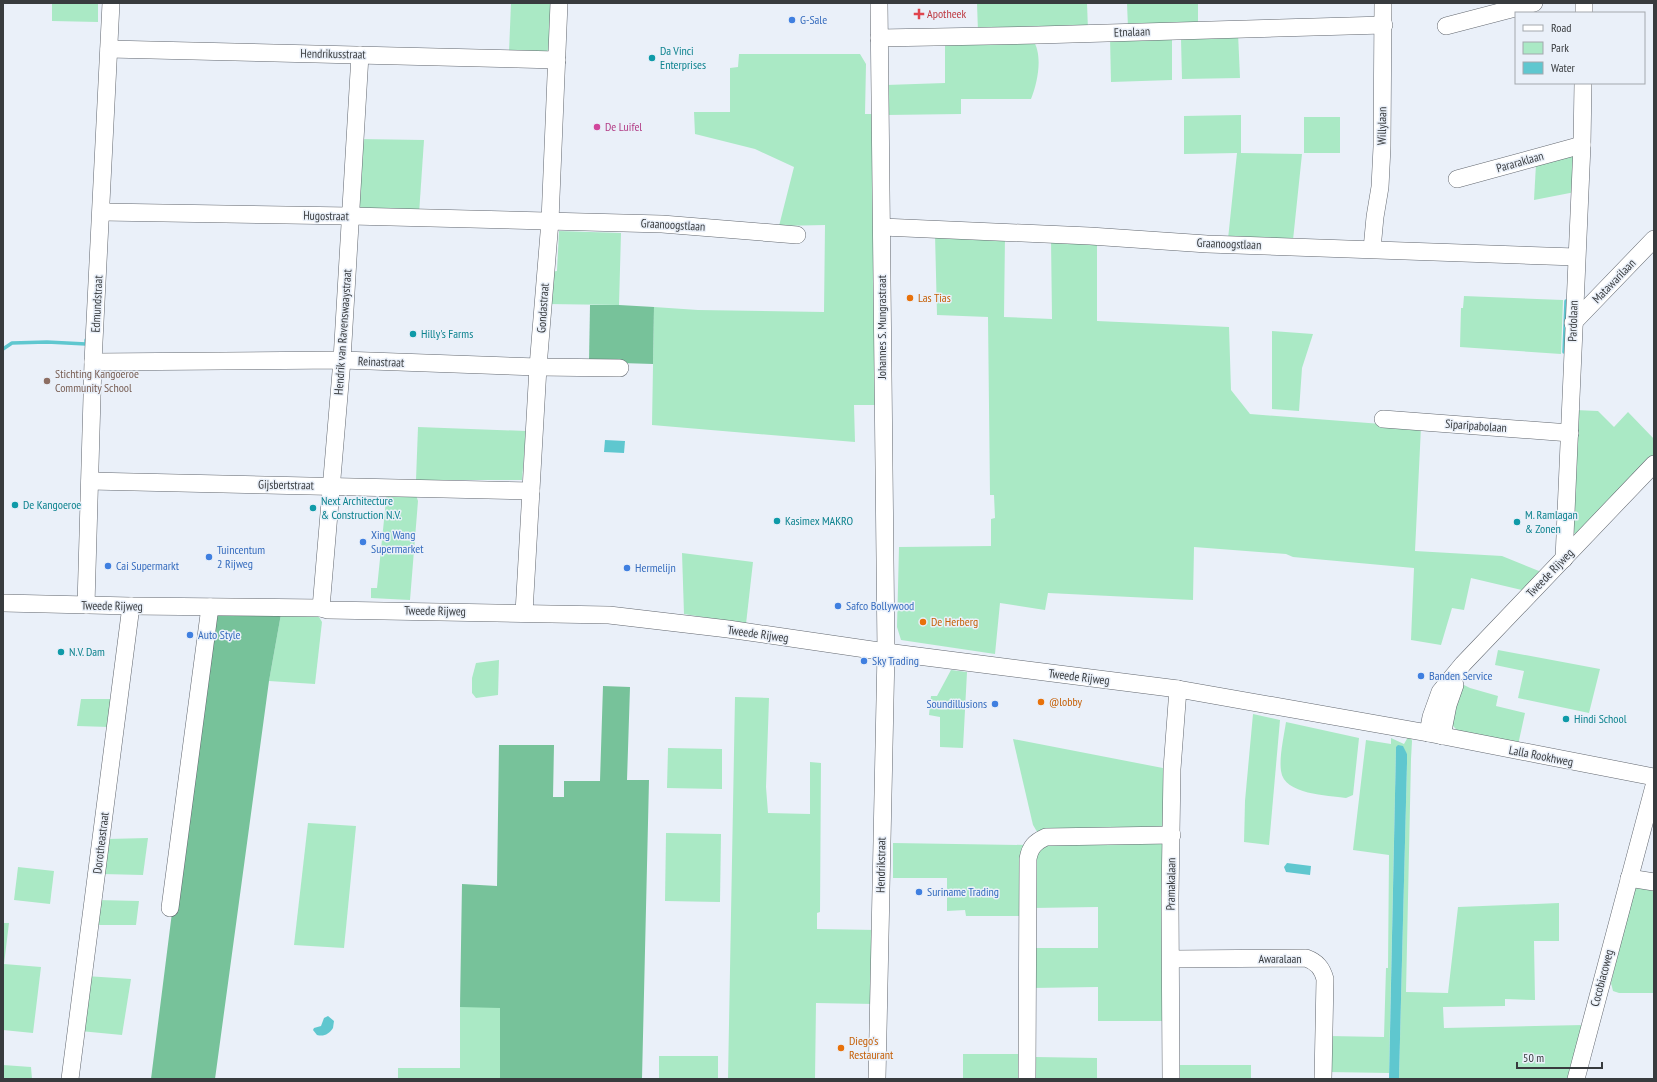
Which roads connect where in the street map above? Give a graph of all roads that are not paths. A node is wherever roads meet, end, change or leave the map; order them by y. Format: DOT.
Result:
graph roads {
  1 [pos="111,3"];
  2 [pos="559,3"];
  3 [pos="880,3"];
  4 [pos="1384,3"];
  5 [pos="1534,3"];
  6 [pos="1384,25"];
  7 [pos="1446,26"];
  8 [pos="880,38"];
  9 [pos="110,49"];
  10 [pos="360,55"];
  11 [pos="557,60"];
  12 [pos="1583,84"];
  13 [pos="1582,145"];
  14 [pos="1457,180"];
  15 [pos="102,212"];
  16 [pos="351,216"];
  17 [pos="550,221"];
  18 [pos="882,228"];
  19 [pos="797,235"];
  20 [pos="1654,239"];
  21 [pos="1372,249"];
  22 [pos="1576,257"];
  23 [pos="1573,323"];
  24 [pos="342,360"];
  25 [pos="93,362"];
  26 [pos="538,367"];
  27 [pos="620,368"];
  28 [pos="1383,419"];
  29 [pos="1570,433"];
  30 [pos="1654,464"];
  31 [pos="90,481"];
  32 [pos="332,486"];
  33 [pos="531,491"];
  34 [pos="1564,559"];
  35 [pos="3,603"];
  36 [pos="86,605"];
  37 [pos="131,606"];
  38 [pos="210,607"];
  39 [pos="321,608"];
  40 [pos="524,613"];
  41 [pos="886,652"];
  42 [pos="1178,689"];
  43 [pos="1435,734"];
  44 [pos="1654,777"];
  45 [pos="1654,786"];
  46 [pos="1172,835"];
  47 [pos="1629,878"];
  48 [pos="1654,882"];
  49 [pos="170,908"];
  50 [pos="1171,959"];
  51 [pos="70,1079"];
  52 [pos="877,1079"];
  53 [pos="1026,1079"];
  54 [pos="1171,1079"];
  55 [pos="1323,1079"];
  56 [pos="1576,1079"];
  1 -- 9 [label="street, Edmundstraat"];
  2 -- 11 [label="street, Gondastraat"];
  3 -- 8 [label="street, Johannes S. Mungrastraat"];
  4 -- 6 [label="street, Willylaan"];
  5 -- 7 [label="street"];
  6 -- 8 [label="street, Etnalaan"];
  6 -- 21 [label="street, Willylaan"];
  8 -- 18 [label="street, Johannes S. Mungrastraat"];
  9 -- 10 [label="street, Hendrikusstraat"];
  9 -- 15 [label="street, Edmundstraat"];
  10 -- 11 [label="street, Hendrikusstraat"];
  10 -- 16 [label="street, Hendrik van Ravenswaaystraat"];
  11 -- 17 [label="street, Gondastraat"];
  12 -- 13 [label="street, Pardolaan"];
  13 -- 14 [label="street, Pararaklaan"];
  13 -- 22 [label="street, Pardolaan"];
  15 -- 16 [label="street, Hugostraat"];
  15 -- 25 [label="street, Edmundstraat"];
  16 -- 17 [label="street, Hugostraat"];
  16 -- 24 [label="street, Hendrik van Ravenswaaystraat"];
  17 -- 19 [label="street, Graanoogstlaan"];
  17 -- 26 [label="street, Gondastraat"];
  18 -- 21 [label="street, Graanoogstlaan"];
  18 -- 41 [label="street, Johannes S. Mungrastraat"];
  20 -- 23 [label="street, Matawarilaan"];
  21 -- 22 [label="street, Graanoogstlaan"];
  22 -- 23 [label="street, Pardolaan"];
  23 -- 29 [label="street, Pardolaan"];
  24 -- 25 [label="street, Reinastraat"];
  24 -- 26 [label="street, Reinastraat"];
  24 -- 32 [label="street, Hendrik van Ravenswaaystraat"];
  25 -- 31 [label="street, Edmundstraat"];
  26 -- 27 [label="street, Reinastraat"];
  26 -- 33 [label="street, Gondastraat"];
  28 -- 29 [label="street, Siparipabolaan"];
  29 -- 34 [label="street, Pardolaan"];
  30 -- 34 [label="street, Tweede Rijweg"];
  31 -- 32 [label="street, Gijsbertstraat"];
  31 -- 36 [label="street, Edmundstraat"];
  32 -- 33 [label="street, Gijsbertstraat"];
  32 -- 39 [label="street, Hendrik van Ravenswaaystraat"];
  33 -- 40 [label="street, Gondastraat"];
  34 -- 43 [label="street, Tweede Rijweg"];
  35 -- 36 [label="street, Tweede Rijweg"];
  36 -- 37 [label="street, Tweede Rijweg"];
  37 -- 38 [label="street, Tweede Rijweg"];
  37 -- 51 [label="street, Dorotheastraat"];
  38 -- 39 [label="street, Tweede Rijweg"];
  38 -- 49 [label="street"];
  39 -- 40 [label="street, Tweede Rijweg"];
  40 -- 41 [label="street, Tweede Rijweg"];
  41 -- 42 [label="street, Tweede Rijweg"];
  41 -- 52 [label="street, Hendrikstraat"];
  42 -- 43 [label="street, Tweede Rijweg"];
  42 -- 46 [label="street, Pramakalaan"];
  43 -- 44 [label="street, Lalla Rookhweg"];
  45 -- 47 [label="street, Cocobiacoweg"];
  46 -- 50 [label="street, Pramakalaan"];
  46 -- 53 [label="street"];
  47 -- 48 [label="street"];
  47 -- 56 [label="street, Cocobiacoweg"];
  50 -- 54 [label="street, Pramakalaan"];
  50 -- 55 [label="street, Awaralaan"];
}
